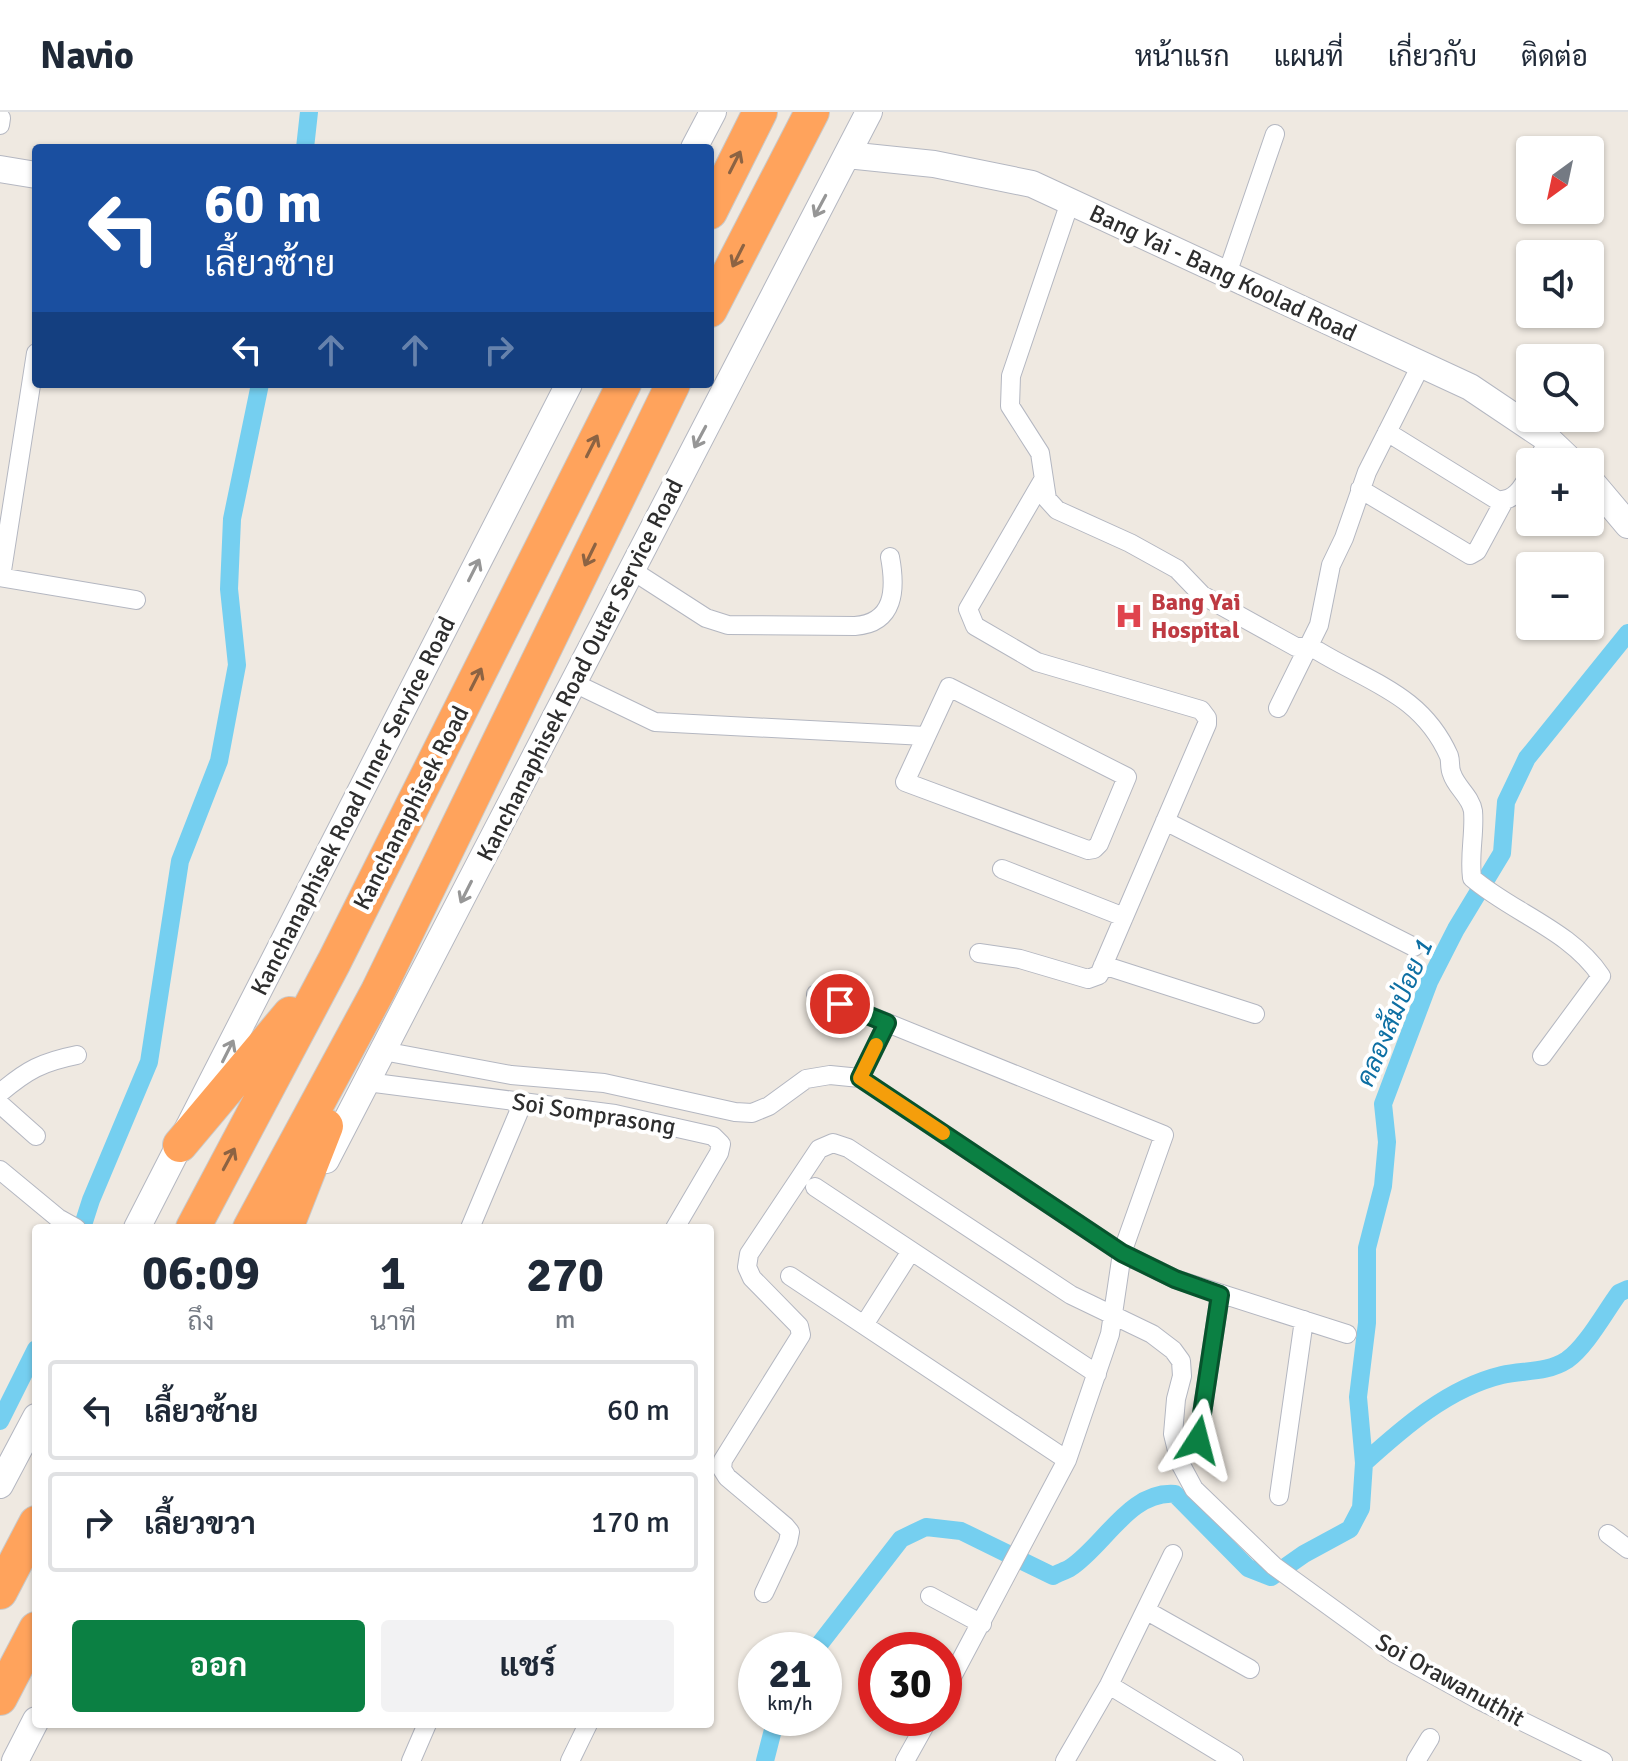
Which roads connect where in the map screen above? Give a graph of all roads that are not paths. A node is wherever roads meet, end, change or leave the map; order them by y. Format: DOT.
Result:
graph roads {
  1 [pos="713,112"];
  2 [pos="760,112"];
  3 [pos="812,112"];
  4 [pos="869,112"];
  5 [pos="1275,134"];
  6 [pos="696,144"];
  7 [pos="847,155"];
  8 [pos="0,169"];
  9 [pos="32,174"];
  10 [pos="1070,202"];
  11 [pos="714,204"];
  12 [pos="1227,274"];
  13 [pos="714,302"];
  14 [pos="1421,365"];
  15 [pos="32,378"];
  16 [pos="567,388"];
  17 [pos="622,388"];
  18 [pos="671,388"];
  19 [pos="1387,432"];
  20 [pos="1539,448"];
  21 [pos="1043,480"];
  22 [pos="1360,489"];
  23 [pos="1516,493"];
  24 [pos="1604,497"];
  25 [pos="1504,501"];
  26 [pos="1628,525"];
  27 [pos="890,557"];
  28 [pos="1,569"];
  29 [pos="630,569"];
  30 [pos="136,600"];
  31 [pos="1308,647"];
  32 [pos="574,683"];
  33 [pos="1278,708"];
  34 [pos="925,736"];
  35 [pos="1165,821"];
  36 [pos="1002,869"];
  37 [pos="1124,917"];
  38 [pos="1414,947"];
  39 [pos="979,953"];
  40 [pos="334,962"];
  41 [pos="1103,965"];
  42 [pos="378,991"];
  43 [pos="816,994"];
  44 [pos="1255,1014"];
  45 [pos="887,1023"];
  46 [pos="383,1051"];
  47 [pos="77,1055"];
  48 [pos="1542,1056"];
  49 [pos="860,1078"];
  50 [pos="367,1082"];
  51 [pos="0,1093"];
  52 [pos="523,1102"];
  53 [pos="0,1104"];
  54 [pos="36,1136"];
  55 [pos="180,1145"];
  56 [pos="0,1170"];
  57 [pos="815,1187"];
  58 [pos="69,1224"];
  59 [pos="139,1224"];
  60 [pos="195,1224"];
  61 [pos="252,1224"];
  62 [pos="290,1224"];
  63 [pos="290,1224"];
  64 [pos="472,1224"];
  65 [pos="677,1224"];
  66 [pos="911,1251"];
  67 [pos="1122,1253"];
  68 [pos="790,1276"];
  69 [pos="1220,1295"];
  70 [pos="1114,1316"];
  71 [pos="1304,1320"];
  72 [pos="864,1325"];
  73 [pos="1347,1334"];
  74 [pos="1097,1374"];
  75 [pos="32,1425"];
  76 [pos="1198,1440"];
  77 [pos="1067,1460"];
  78 [pos="0,1485"];
  79 [pos="1279,1496"];
  80 [pos="32,1530"];
  81 [pos="1608,1534"];
  82 [pos="1628,1549"];
  83 [pos="1173,1554"];
  84 [pos="0,1592"];
  85 [pos="764,1593"];
  86 [pos="930,1596"];
  87 [pos="1147,1611"];
  88 [pos="982,1624"];
  89 [pos="32,1637"];
  90 [pos="962,1660"];
  91 [pos="1250,1669"];
  92 [pos="1109,1685"];
  93 [pos="0,1698"];
  94 [pos="32,1728"];
  95 [pos="425,1728"];
  96 [pos="586,1728"];
  97 [pos="919,1736"];
  98 [pos="1430,1738"];
  99 [pos="15,1761"];
  100 [pos="411,1761"];
  101 [pos="570,1761"];
  102 [pos="905,1761"];
  103 [pos="1065,1761"];
  104 [pos="1234,1761"];
  105 [pos="1416,1761"];
  106 [pos="1603,1761"];
  1 -- 6 [label="main road"];
  11 -- 2 [label="highway, one-way"];
  3 -- 13 [label="highway, one-way"];
  4 -- 7 [label="main road, Kanchanaphisek Road Outer Service Road"];
  5 -- 12 [label="street"];
  7 -- 10 [label="main road, Bang Yai - Bang Koolad Road"];
  7 -- 29 [label="main road, Kanchanaphisek Road Outer Service Road, one-way"];
  8 -- 9 [label="main road"];
  10 -- 12 [label="main road, Bang Yai - Bang Koolad Road"];
  10 -- 21 [label="street"];
  12 -- 14 [label="main road, Bang Yai - Bang Koolad Road"];
  14 -- 19 [label="street"];
  14 -- 20 [label="main road, Bang Yai - Bang Koolad Road"];
  15 -- 28 [label="street"];
  55 -- 16 [label="main road, Kanchanaphisek Road Inner Service Road, one-way"];
  40 -- 17 [label="highway, Kanchanaphisek Road, one-way"];
  18 -- 42 [label="highway, Kanchanaphisek Road, one-way"];
  19 -- 22 [label="street"];
  19 -- 25 [label="street"];
  21 -- 31 [label="street"];
  21 -- 35 [label="street"];
  22 -- 25 [label="street"];
  22 -- 31 [label="street"];
  23 -- 25 [label="street"];
  24 -- 26 [label="main road"];
  27 -- 29 [label="street"];
  28 -- 30 [label="street"];
  29 -- 32 [label="main road, Kanchanaphisek Road Outer Service Road"];
  31 -- 33 [label="street"];
  31 -- 48 [label="street"];
  32 -- 34 [label="street"];
  32 -- 46 [label="main road, Kanchanaphisek Road Outer Service Road, one-way"];
  34 -- 34 [label="street"];
  35 -- 37 [label="street"];
  35 -- 38 [label="street"];
  36 -- 37 [label="street"];
  37 -- 41 [label="street"];
  39 -- 41 [label="street"];
  40 -- 55 [label="highway"];
  60 -- 40 [label="highway, Kanchanaphisek Road, one-way"];
  41 -- 44 [label="street"];
  42 -- 61 [label="highway, Kanchanaphisek Road"];
  42 -- 62 [label="highway"];
  43 -- 45 [label="street"];
  45 -- 49 [label="street"];
  45 -- 67 [label="street"];
  46 -- 49 [label="street"];
  46 -- 50 [label="main road, Kanchanaphisek Road Outer Service Road"];
  47 -- 51 [label="street"];
  49 -- 67 [label="street"];
  50 -- 52 [label="street, Soi Somprasong"];
  50 -- 63 [label="main road, Kanchanaphisek Road Outer Service Road"];
  52 -- 64 [label="street"];
  52 -- 65 [label="street, Soi Somprasong"];
  53 -- 54 [label="street"];
  55 -- 59 [label="main road, Kanchanaphisek Road Inner Service Road"];
  56 -- 58 [label="street"];
  57 -- 66 [label="street"];
  66 -- 72 [label="street"];
  66 -- 74 [label="street"];
  67 -- 69 [label="street"];
  67 -- 70 [label="street"];
  68 -- 72 [label="street"];
  69 -- 71 [label="street"];
  69 -- 76 [label="street"];
  70 -- 74 [label="street"];
  70 -- 85 [label="street"];
  70 -- 106 [label="street, Soi Orawanuthit"];
  71 -- 73 [label="street"];
  71 -- 79 [label="street"];
  72 -- 77 [label="street"];
  74 -- 77 [label="street"];
  75 -- 78 [label="main road"];
  77 -- 88 [label="street"];
  80 -- 84 [label="highway"];
  81 -- 82 [label="street"];
  83 -- 87 [label="street"];
  86 -- 88 [label="street"];
  87 -- 91 [label="street"];
  87 -- 92 [label="street"];
  88 -- 90 [label="street"];
  89 -- 93 [label="highway"];
  92 -- 103 [label="street"];
  92 -- 104 [label="street"];
  94 -- 99 [label="main road"];
  95 -- 100 [label="street"];
  96 -- 101 [label="street"];
  97 -- 102 [label="street"];
  98 -- 105 [label="street"];
}
